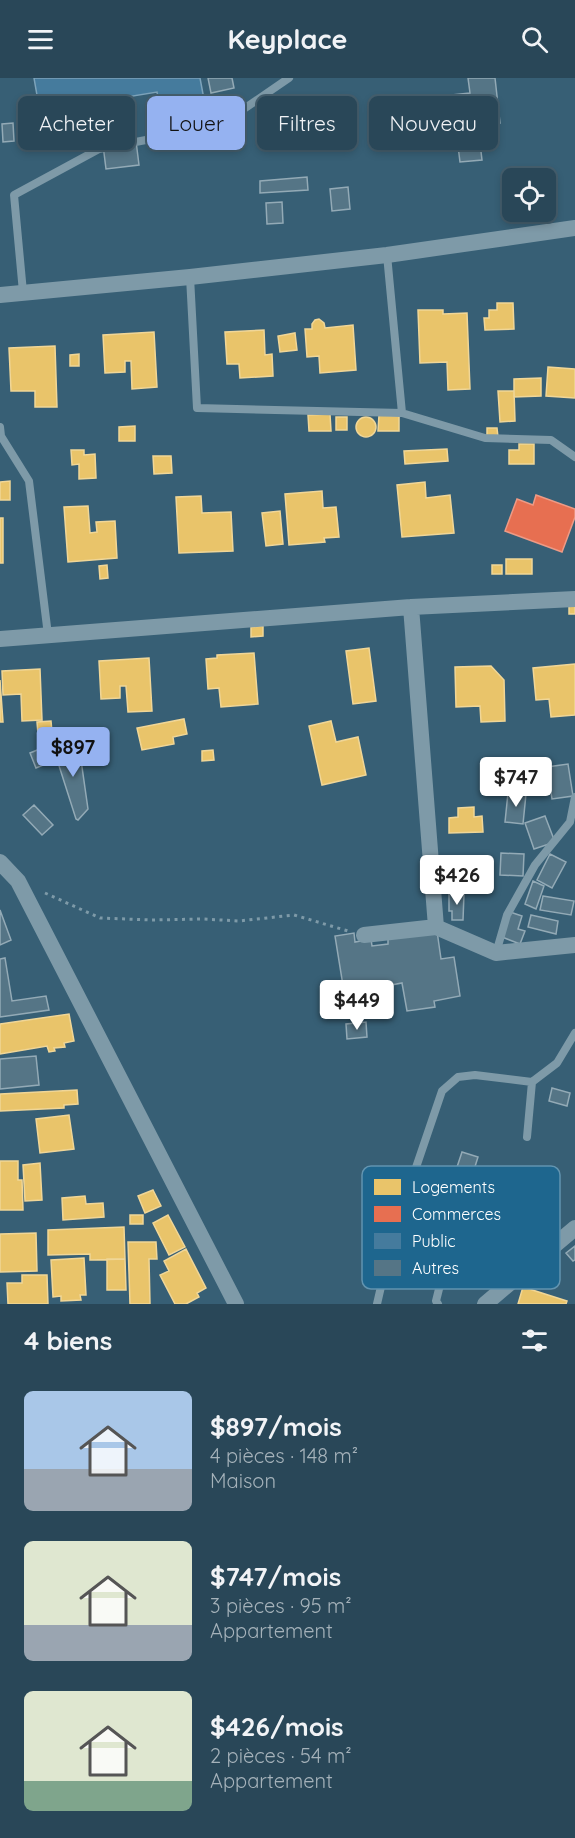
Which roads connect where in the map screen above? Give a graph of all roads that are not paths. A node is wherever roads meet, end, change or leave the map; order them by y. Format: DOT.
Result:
graph roads {
  1 [pos="289,78"];
  2 [pos="575,228"];
  3 [pos="387,255"];
  4 [pos="190,277"];
  5 [pos="23,292"];
  6 [pos="0,295"];
  7 [pos="402,413"];
  8 [pos="0,427"];
  9 [pos="575,457"];
  10 [pos="575,599"];
  11 [pos="411,607"];
  12 [pos="48,635"];
  13 [pos="0,639"];
  14 [pos="575,797"];
  15 [pos="0,862"];
  16 [pos="436,927"];
  17 [pos="364,935"];
  18 [pos="575,945"];
  19 [pos="496,952"];
  20 [pos="575,1034"];
  21 [pos="532,1082"];
  22 [pos="527,1137"];
  23 [pos="416,1166"];
  24 [pos="575,1228"];
  25 [pos="560,1242"];
  26 [pos="380,1289"];
  27 [pos="439,1289"];
  28 [pos="500,1299"];
  29 [pos="236,1304"];
  30 [pos="377,1304"];
  31 [pos="438,1304"];
  32 [pos="485,1304"];
  1 -- 5 [label="lane"];
  2 -- 3 [label="street"];
  3 -- 4 [label="street"];
  3 -- 7 [label="lane"];
  4 -- 5 [label="street"];
  4 -- 7 [label="lane"];
  5 -- 6 [label="street"];
  7 -- 9 [label="lane"];
  8 -- 12 [label="lane"];
  10 -- 11 [label="street"];
  11 -- 12 [label="street"];
  11 -- 16 [label="street"];
  12 -- 13 [label="street"];
  14 -- 19 [label="lane"];
  15 -- 29 [label="street"];
  16 -- 17 [label="street"];
  16 -- 19 [label="street"];
  18 -- 19 [label="street"];
  20 -- 21 [label="lane"];
  21 -- 22 [label="lane"];
  21 -- 23 [label="lane"];
  24 -- 25 [label="street"];
  26 -- 30 [label="lane"];
  27 -- 31 [label="lane"];
  28 -- 32 [label="street"];
}
